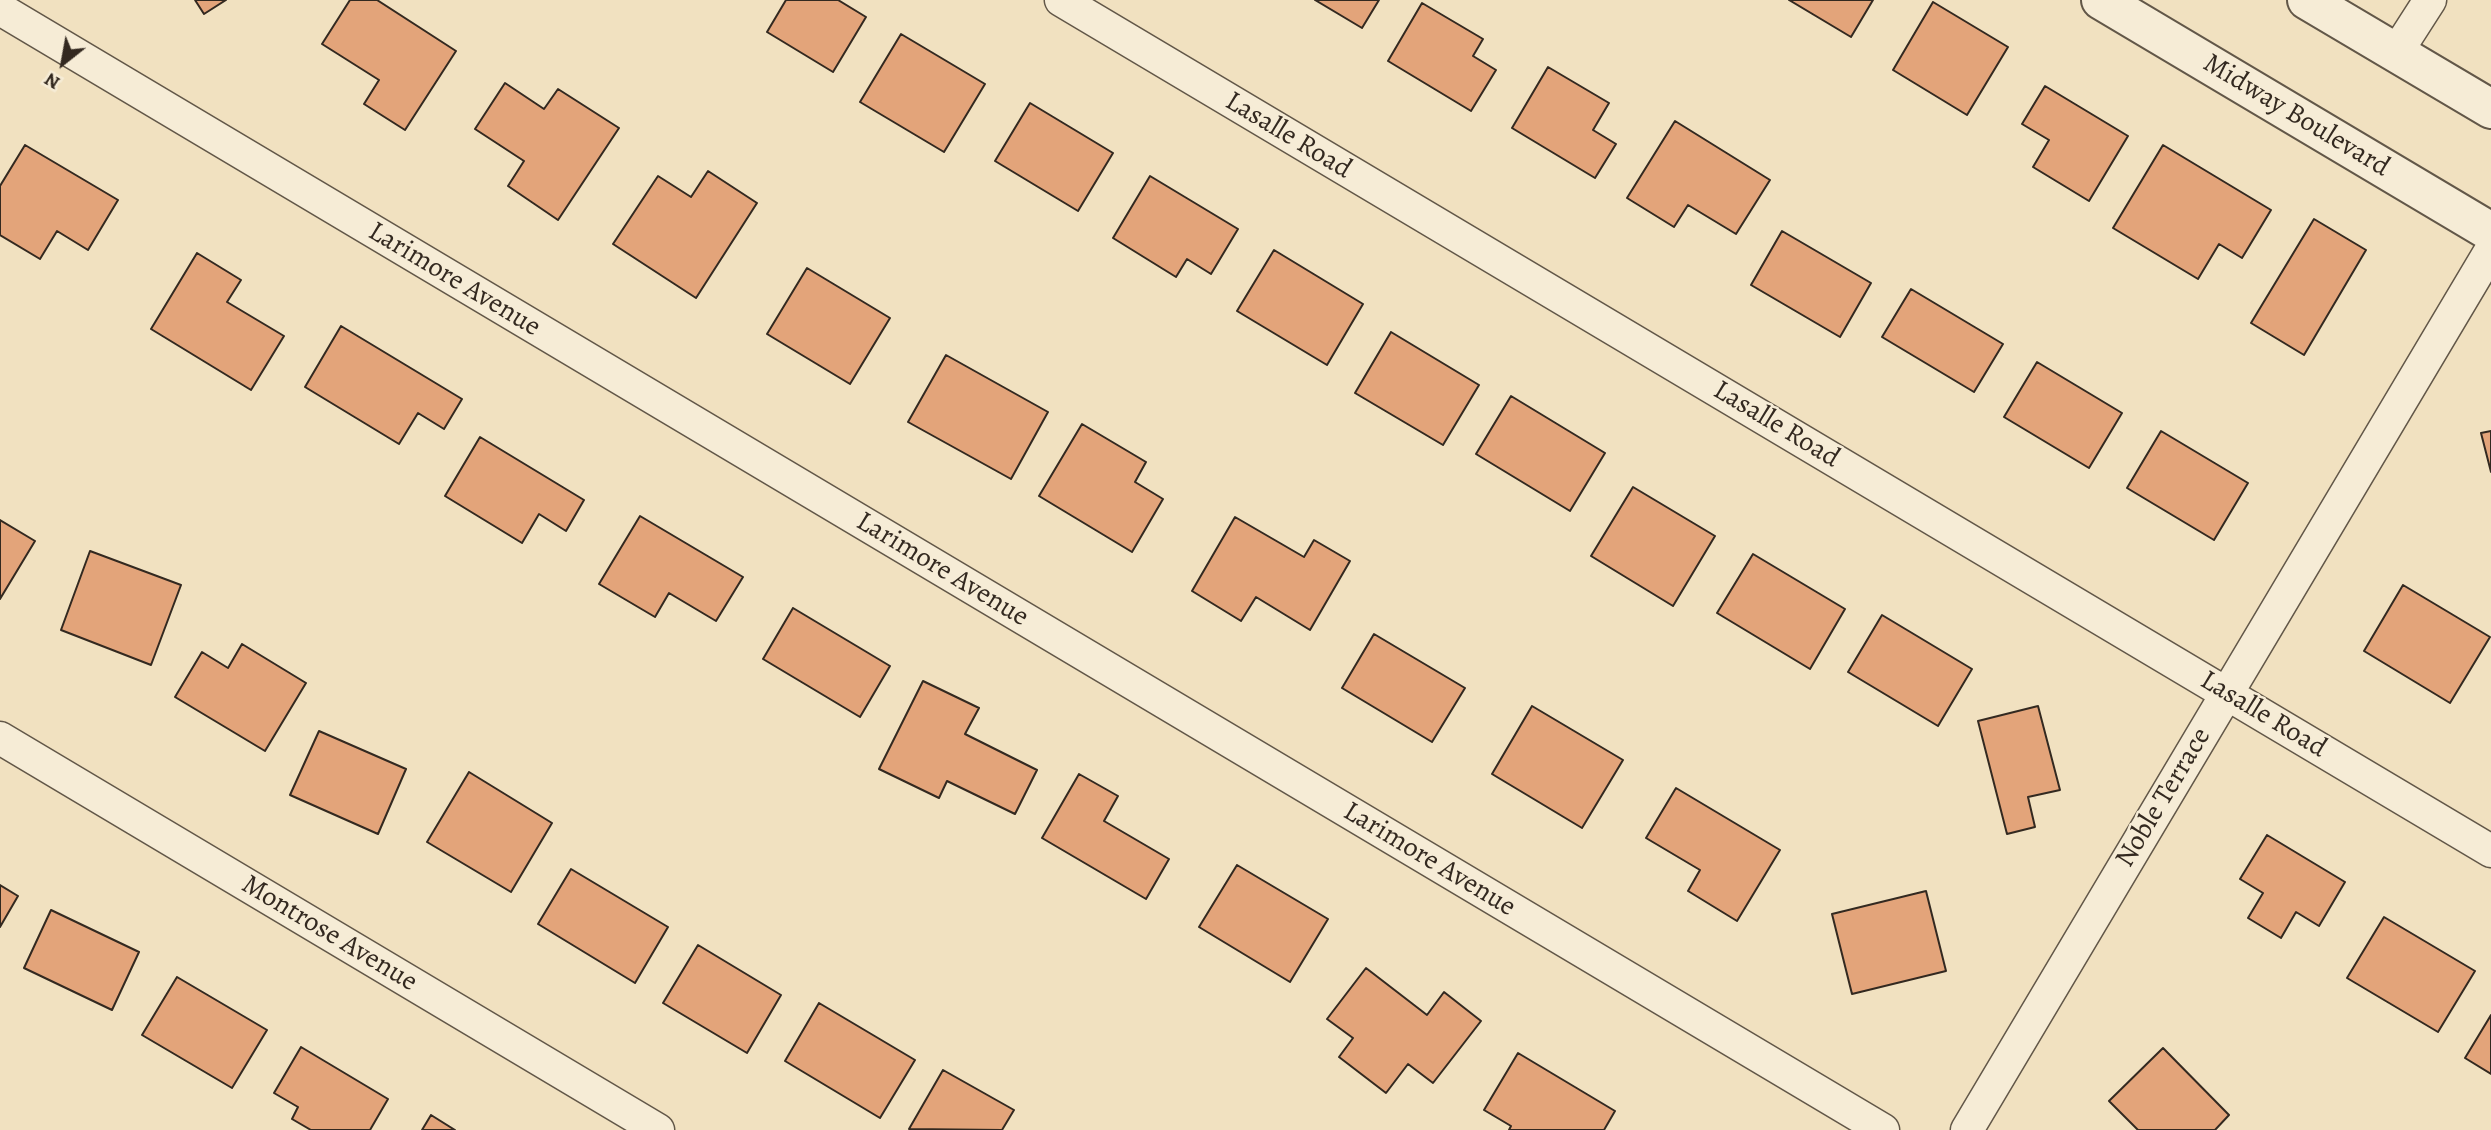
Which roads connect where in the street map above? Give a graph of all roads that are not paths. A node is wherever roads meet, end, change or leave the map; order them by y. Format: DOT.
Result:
graph roads {
  1 [pos="1060,0"];
  2 [pos="2101,0"];
  3 [pos="2307,0"];
  4 [pos="2430,0"];
  5 [pos="0,9"];
  6 [pos="2396,53"];
  7 [pos="2491,110"];
  8 [pos="2491,232"];
  9 [pos="2491,250"];
  10 [pos="2226,693"];
  11 [pos="0,738"];
  12 [pos="2491,851"];
  13 [pos="659,1130"];
  14 [pos="1883,1130"];
  15 [pos="1967,1130"];
  1 -- 10 [label="street, Lasalle Road"];
  2 -- 8 [label="street, Midway Boulevard"];
  3 -- 6 [label="street"];
  4 -- 6 [label="street"];
  5 -- 14 [label="street, Larimore Avenue"];
  6 -- 7 [label="street"];
  9 -- 10 [label="street, Noble Terrace"];
  10 -- 12 [label="street, Lasalle Road"];
  10 -- 15 [label="street, Noble Terrace"];
  11 -- 13 [label="street, Montrose Avenue"];
}
